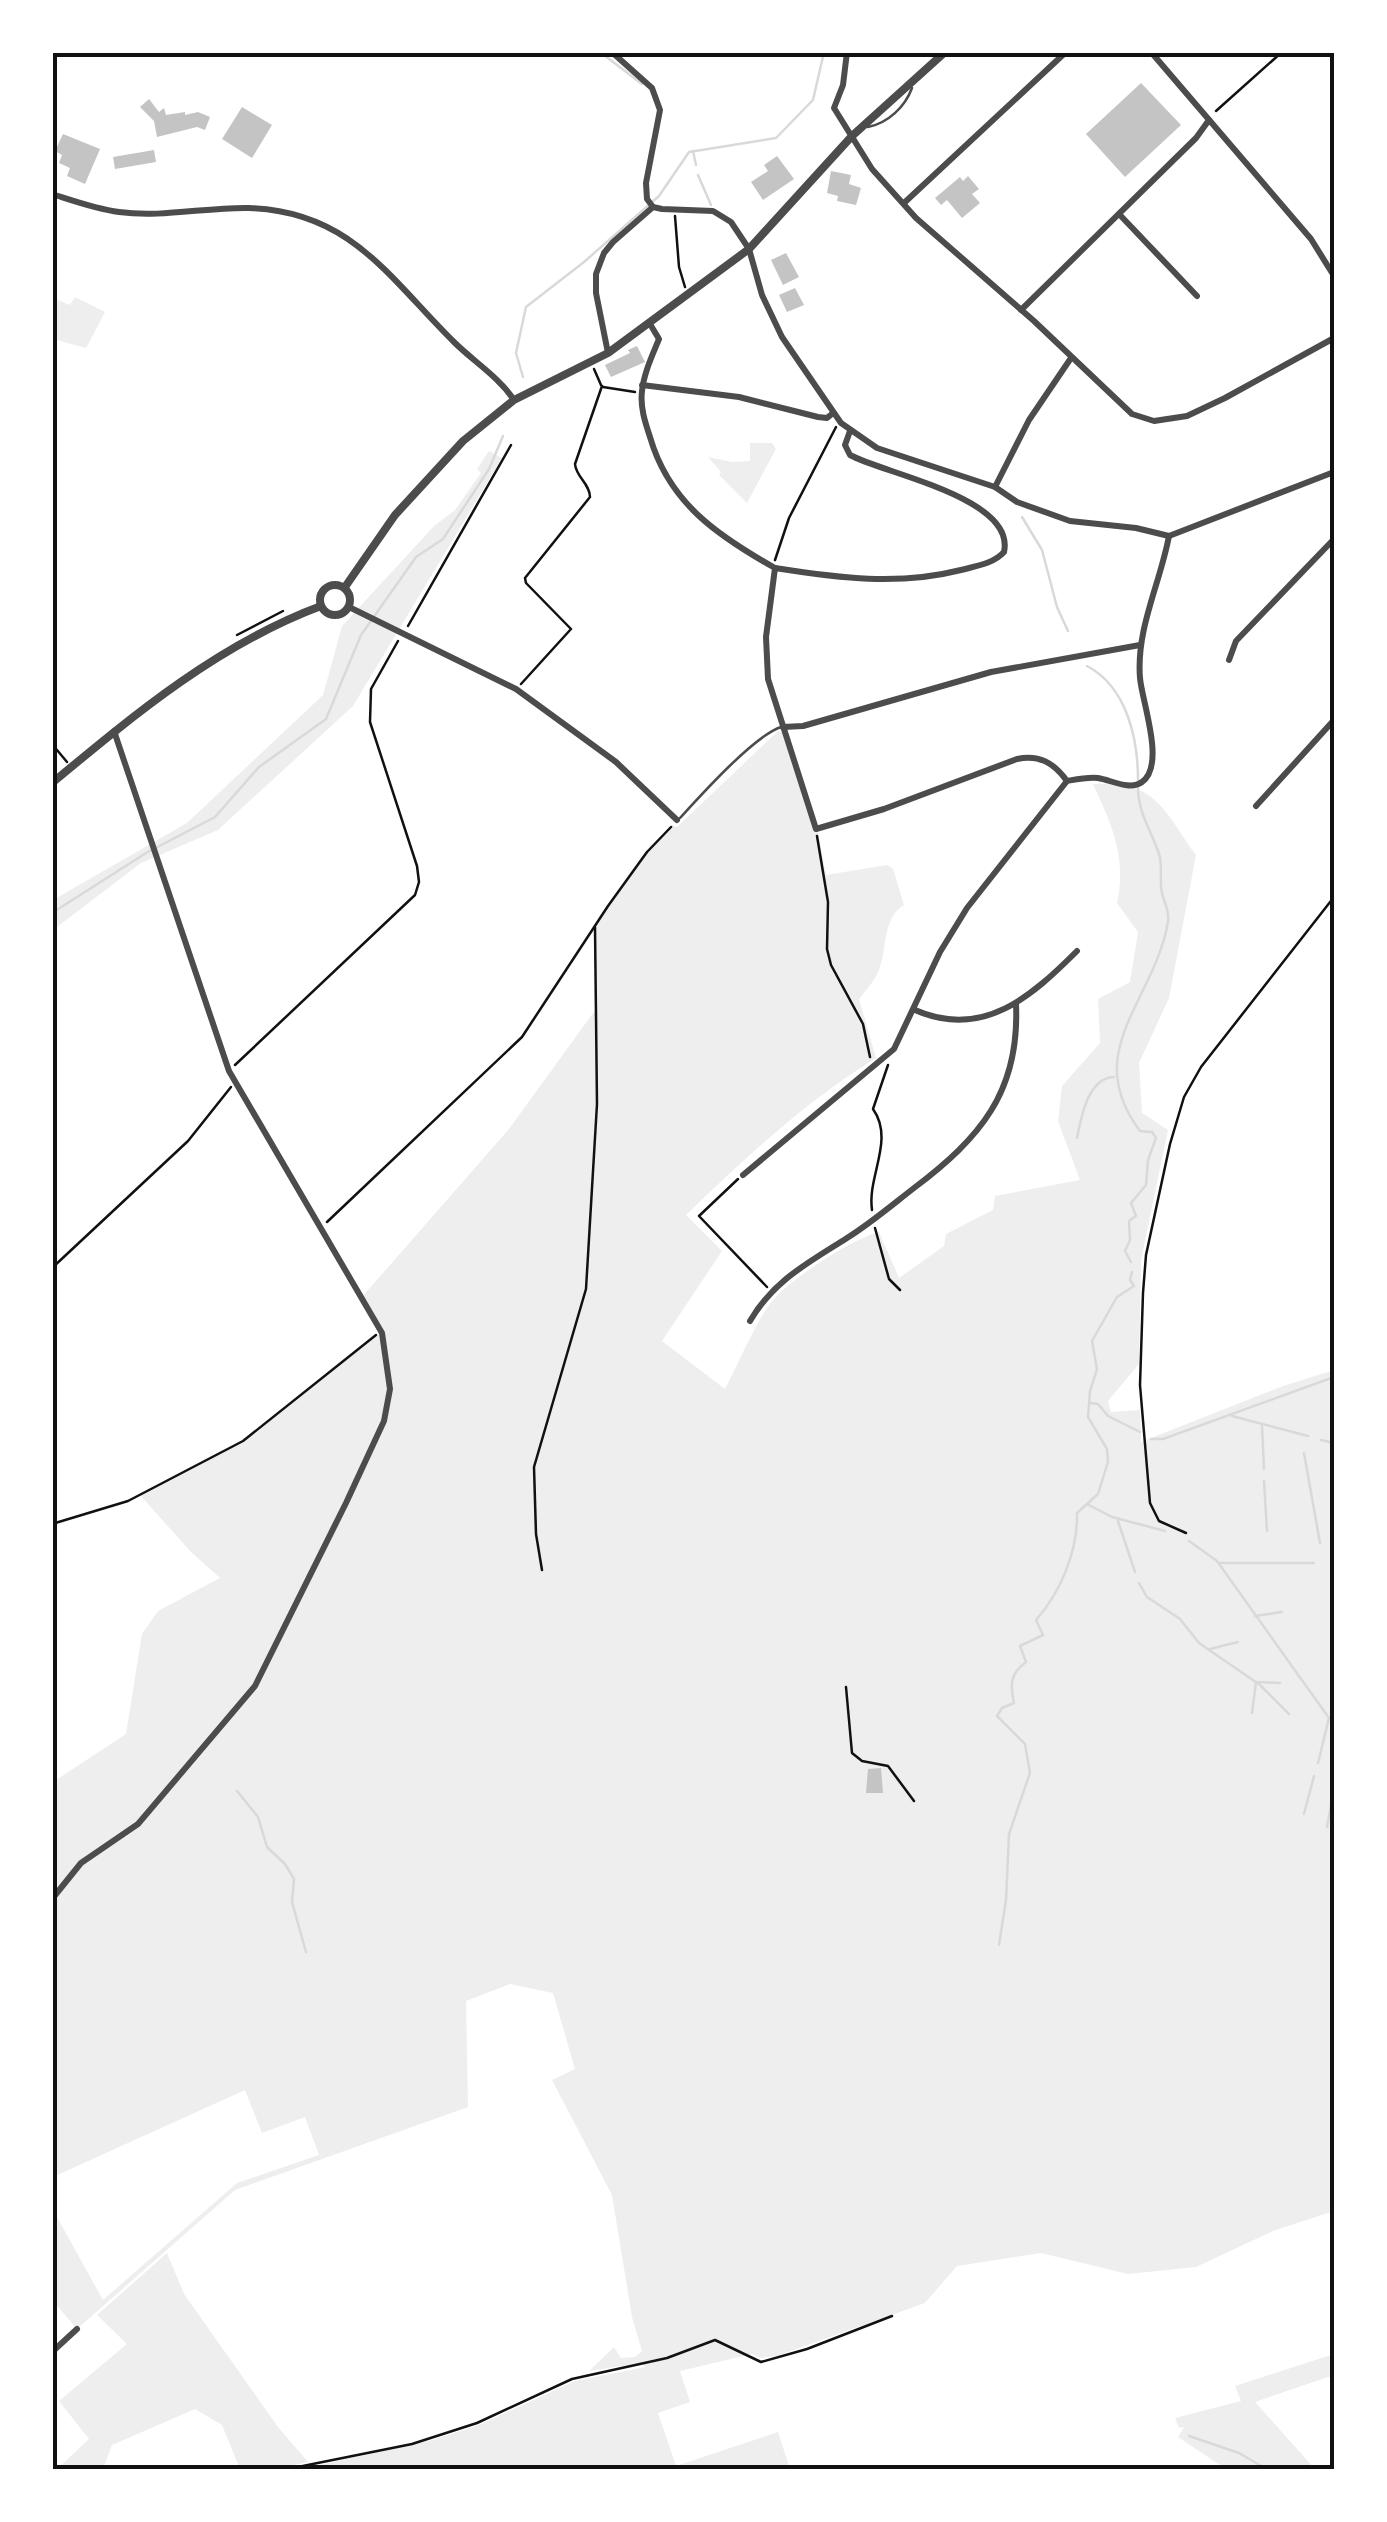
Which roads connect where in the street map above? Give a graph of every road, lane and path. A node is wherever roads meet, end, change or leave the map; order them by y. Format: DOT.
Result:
graph roads {
  1 [pos="847,52"];
  2 [pos="945,52"];
  3 [pos="1066,52"];
  4 [pos="1151,52"];
  5 [pos="1282,52"];
  6 [pos="614,54"];
  7 [pos="1208,120"];
  8 [pos="852,136"];
  9 [pos="52,194"];
  10 [pos="904,203"];
  11 [pos="653,207"];
  12 [pos="674,209"];
  13 [pos="1118,214"];
  14 [pos="748,249"];
  15 [pos="1334,276"];
  16 [pos="685,289"];
  17 [pos="1196,296"];
  18 [pos="1021,310"];
  19 [pos="650,324"];
  20 [pos="1332,339"];
  21 [pos="1334,350"];
  22 [pos="608,353"];
  23 [pos="1071,358"];
  24 [pos="590,364"];
  25 [pos="602,386"];
  26 [pos="642,389"];
  27 [pos="514,400"];
  28 [pos="833,414"];
  29 [pos="840,422"];
  30 [pos="850,431"];
  31 [pos="512,445"];
  32 [pos="1334,472"];
  33 [pos="995,487"];
  34 [pos="1169,536"];
  35 [pos="1334,539"];
  36 [pos="774,567"];
  37 [pos="345,588"];
  38 [pos="321,606"];
  39 [pos="349,608"];
  40 [pos="402,634"];
  41 [pos="1140,644"];
  42 [pos="1229,660"];
  43 [pos="520,685"];
  44 [pos="1334,720"];
  45 [pos="782,726"];
  46 [pos="114,731"];
  47 [pos="52,744"];
  48 [pos="72,767"];
  49 [pos="1068,781"];
  50 [pos="52,782"];
  51 [pos="1256,806"];
  52 [pos="675,823"];
  53 [pos="816,830"];
  54 [pos="1334,897"];
  55 [pos="594,926"];
  56 [pos="1078,951"];
  57 [pos="1016,1004"];
  58 [pos="915,1010"];
  59 [pos="894,1048"];
  60 [pos="873,1068"];
  61 [pos="229,1070"];
  62 [pos="235,1082"];
  63 [pos="743,1175"];
  64 [pos="332,1218"];
  65 [pos="874,1220"];
  66 [pos="52,1268"];
  67 [pos="900,1290"];
  68 [pos="771,1291"];
  69 [pos="750,1321"];
  70 [pos="382,1333"];
  71 [pos="52,1524"];
  72 [pos="1186,1533"];
  73 [pos="542,1570"];
  74 [pos="846,1686"];
  75 [pos="914,1802"];
  76 [pos="52,1899"];
  77 [pos="892,2316"];
  78 [pos="76,2329"];
  79 [pos="52,2352"];
  80 [pos="283,2470"];
  1 -- 8 [label="street"];
  2 -- 8 [label="street"];
  3 -- 10 [label="street"];
  4 -- 7 [label="street"];
  5 -- 7 [label="path"];
  6 -- 11 [label="street"];
  7 -- 13 [label="street"];
  7 -- 15 [label="street"];
  8 -- 10 [label="street"];
  8 -- 14 [label="street"];
  9 -- 27 [label="street"];
  10 -- 18 [label="street"];
  11 -- 12 [label="street"];
  11 -- 22 [label="street"];
  12 -- 14 [label="street"];
  12 -- 16 [label="path"];
  13 -- 17 [label="street"];
  13 -- 18 [label="street"];
  14 -- 19 [label="street"];
  14 -- 28 [label="street"];
  18 -- 23 [label="street"];
  19 -- 22 [label="street"];
  19 -- 26 [label="street"];
  20 -- 21 [label="street"];
  20 -- 23 [label="street"];
  22 -- 24 [label="street"];
  23 -- 33 [label="street"];
  24 -- 25 [label="path"];
  24 -- 27 [label="street"];
  25 -- 26 [label="path"];
  25 -- 43 [label="path"];
  26 -- 28 [label="street"];
  26 -- 36 [label="street"];
  27 -- 37 [label="street"];
  28 -- 29 [label="street"];
  29 -- 30 [label="street"];
  29 -- 36 [label="path"];
  30 -- 33 [label="street"];
  30 -- 36 [label="street"];
  31 -- 40 [label="path"];
  32 -- 34 [label="street"];
  33 -- 34 [label="street"];
  34 -- 41 [label="street"];
  35 -- 42 [label="street"];
  36 -- 45 [label="street"];
  37 -- 38 [label="street"];
  37 -- 39 [label="street"];
  38 -- 39 [label="street"];
  38 -- 46 [label="street"];
  39 -- 40 [label="street"];
  40 -- 52 [label="street"];
  40 -- 61 [label="path"];
  41 -- 45 [label="street"];
  41 -- 49 [label="street"];
  44 -- 51 [label="street"];
  45 -- 52 [label="lane"];
  45 -- 53 [label="street"];
  46 -- 48 [label="street"];
  46 -- 61 [label="street"];
  47 -- 48 [label="path"];
  48 -- 50 [label="street"];
  49 -- 53 [label="street"];
  49 -- 58 [label="street"];
  52 -- 55 [label="path"];
  53 -- 60 [label="path"];
  54 -- 72 [label="path"];
  55 -- 64 [label="path"];
  55 -- 73 [label="path"];
  56 -- 57 [label="street"];
  57 -- 58 [label="street"];
  57 -- 65 [label="street"];
  58 -- 59 [label="street"];
  59 -- 60 [label="street"];
  59 -- 65 [label="path"];
  60 -- 63 [label="street"];
  61 -- 62 [label="street"];
  62 -- 66 [label="path"];
  62 -- 70 [label="street"];
  63 -- 68 [label="path"];
  65 -- 67 [label="path"];
  65 -- 68 [label="street"];
  68 -- 69 [label="street"];
  70 -- 71 [label="path"];
  70 -- 76 [label="street"];
  74 -- 75 [label="path"];
  77 -- 80 [label="path"];
  78 -- 79 [label="street"];
}
